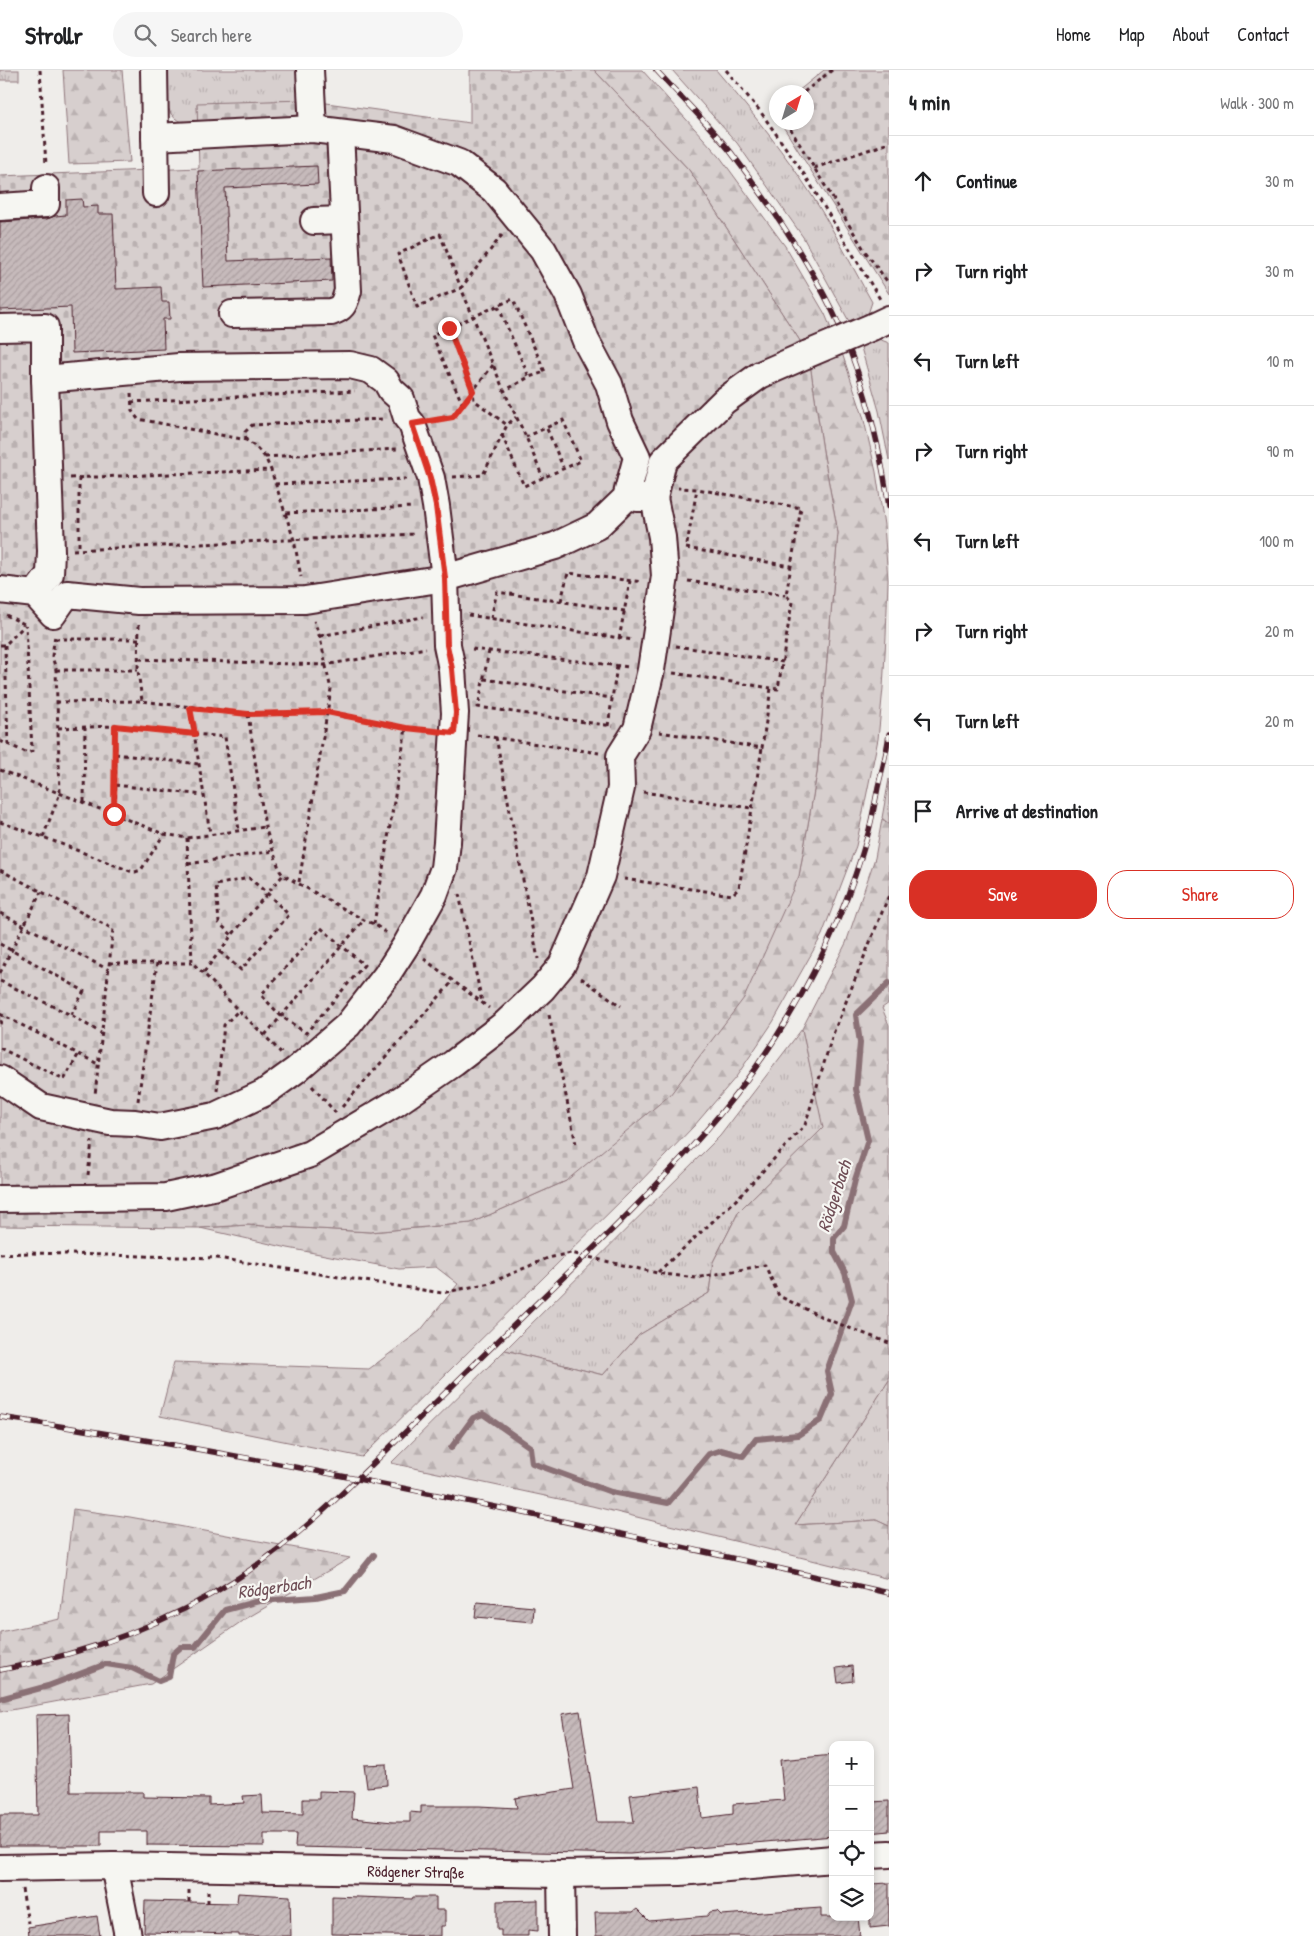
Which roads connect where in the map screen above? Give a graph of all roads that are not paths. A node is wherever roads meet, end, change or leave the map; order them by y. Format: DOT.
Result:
graph roads {
  1 [pos="154,70"];
  2 [pos="310,70"];
  3 [pos="313,129"];
  4 [pos="340,133"];
  5 [pos="155,137"];
  6 [pos="46,176"];
  7 [pos="156,193"];
  8 [pos="0,207"];
  9 [pos="344,220"];
  10 [pos="314,221"];
  11 [pos="232,314"];
  12 [pos="882,318"];
  13 [pos="0,328"];
  14 [pos="45,379"];
  15 [pos="637,457"];
  16 [pos="663,461"];
  17 [pos="656,492"];
  18 [pos="626,498"];
  19 [pos="45,573"];
  20 [pos="445,578"];
  21 [pos="0,590"];
  22 [pos="0,1080"];
  23 [pos="0,1199"];
  24 [pos="889,1854"];
  25 [pos="874,1856"];
  26 [pos="829,1859"];
  27 [pos="114,1866"];
  28 [pos="9,1868"];
  29 [pos="561,1874"];
  30 [pos="128,1936"];
  31 [pos="562,1936"];
  1 -- 5 [label="street"];
  2 -- 3 [label="street"];
  3 -- 4 [label="street"];
  3 -- 5 [label="street"];
  4 -- 9 [label="street"];
  4 -- 15 [label="street"];
  5 -- 7 [label="street"];
  6 -- 8 [label="street"];
  9 -- 10 [label="street"];
  9 -- 11 [label="street"];
  12 -- 16 [label="street, bridge"];
  13 -- 14 [label="street"];
  14 -- 19 [label="street"];
  14 -- 20 [label="street"];
  15 -- 16 [label="street"];
  15 -- 18 [label="street"];
  16 -- 17 [label="street"];
  17 -- 18 [label="street"];
  17 -- 23 [label="street"];
  18 -- 20 [label="street"];
  19 -- 20 [label="street"];
  19 -- 21 [label="street"];
  20 -- 22 [label="street"];
  24 -- 25 [label="street"];
  26 -- 29 [label="street, Rödgener Straße"];
  27 -- 28 [label="street, Rödgener Straße"];
  27 -- 29 [label="street, Rödgener Straße"];
  27 -- 30 [label="street"];
  29 -- 31 [label="street"];
}
